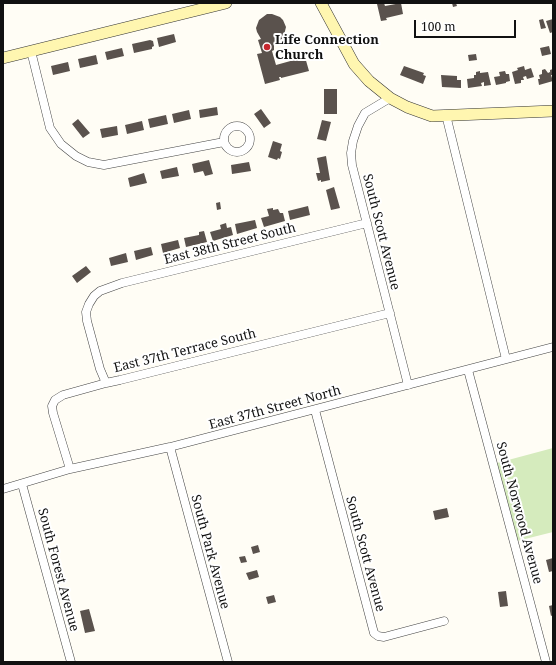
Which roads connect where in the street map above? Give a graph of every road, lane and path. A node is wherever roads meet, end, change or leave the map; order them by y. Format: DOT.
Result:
graph roads {
  1 [pos="226,3"];
  2 [pos="321,3"];
  3 [pos="31,51"];
  4 [pos="3,58"];
  5 [pos="390,98"];
  6 [pos="553,111"];
  7 [pos="446,115"];
  8 [pos="224,142"];
  9 [pos="367,223"];
  10 [pos="390,313"];
  11 [pos="553,347"];
  12 [pos="506,359"];
  13 [pos="468,370"];
  14 [pos="106,382"];
  15 [pos="408,385"];
  16 [pos="315,410"];
  17 [pos="170,448"];
  18 [pos="70,468"];
  19 [pos="22,484"];
  20 [pos="3,489"];
  21 [pos="444,621"];
  22 [pos="71,662"];
  23 [pos="228,662"];
  24 [pos="546,662"];
  1 -- 3 [label="street"];
  2 -- 5 [label="street"];
  3 -- 4 [label="street"];
  3 -- 8 [label="street"];
  5 -- 7 [label="street"];
  5 -- 9 [label="street, South Scott Avenue"];
  6 -- 7 [label="street"];
  7 -- 12 [label="street"];
  9 -- 10 [label="street, South Scott Avenue"];
  9 -- 14 [label="street, East 38th Street South"];
  10 -- 14 [label="street, East 37th Terrace South"];
  10 -- 15 [label="street, South Scott Avenue"];
  11 -- 12 [label="street, East 37th Street North"];
  12 -- 13 [label="street, East 37th Street North"];
  13 -- 15 [label="street, East 37th Street North"];
  13 -- 24 [label="street, South Norwood Avenue"];
  14 -- 18 [label="street, East 37th Terrace South"];
  15 -- 16 [label="street, East 37th Street North"];
  16 -- 17 [label="street, East 37th Street North"];
  16 -- 21 [label="street, South Scott Avenue"];
  17 -- 18 [label="street, East 37th Street North"];
  17 -- 23 [label="street, South Park Avenue"];
  18 -- 19 [label="street, East 37th Street North"];
  19 -- 20 [label="street, East 37th Street North"];
  19 -- 22 [label="street, South Forest Avenue"];
}
